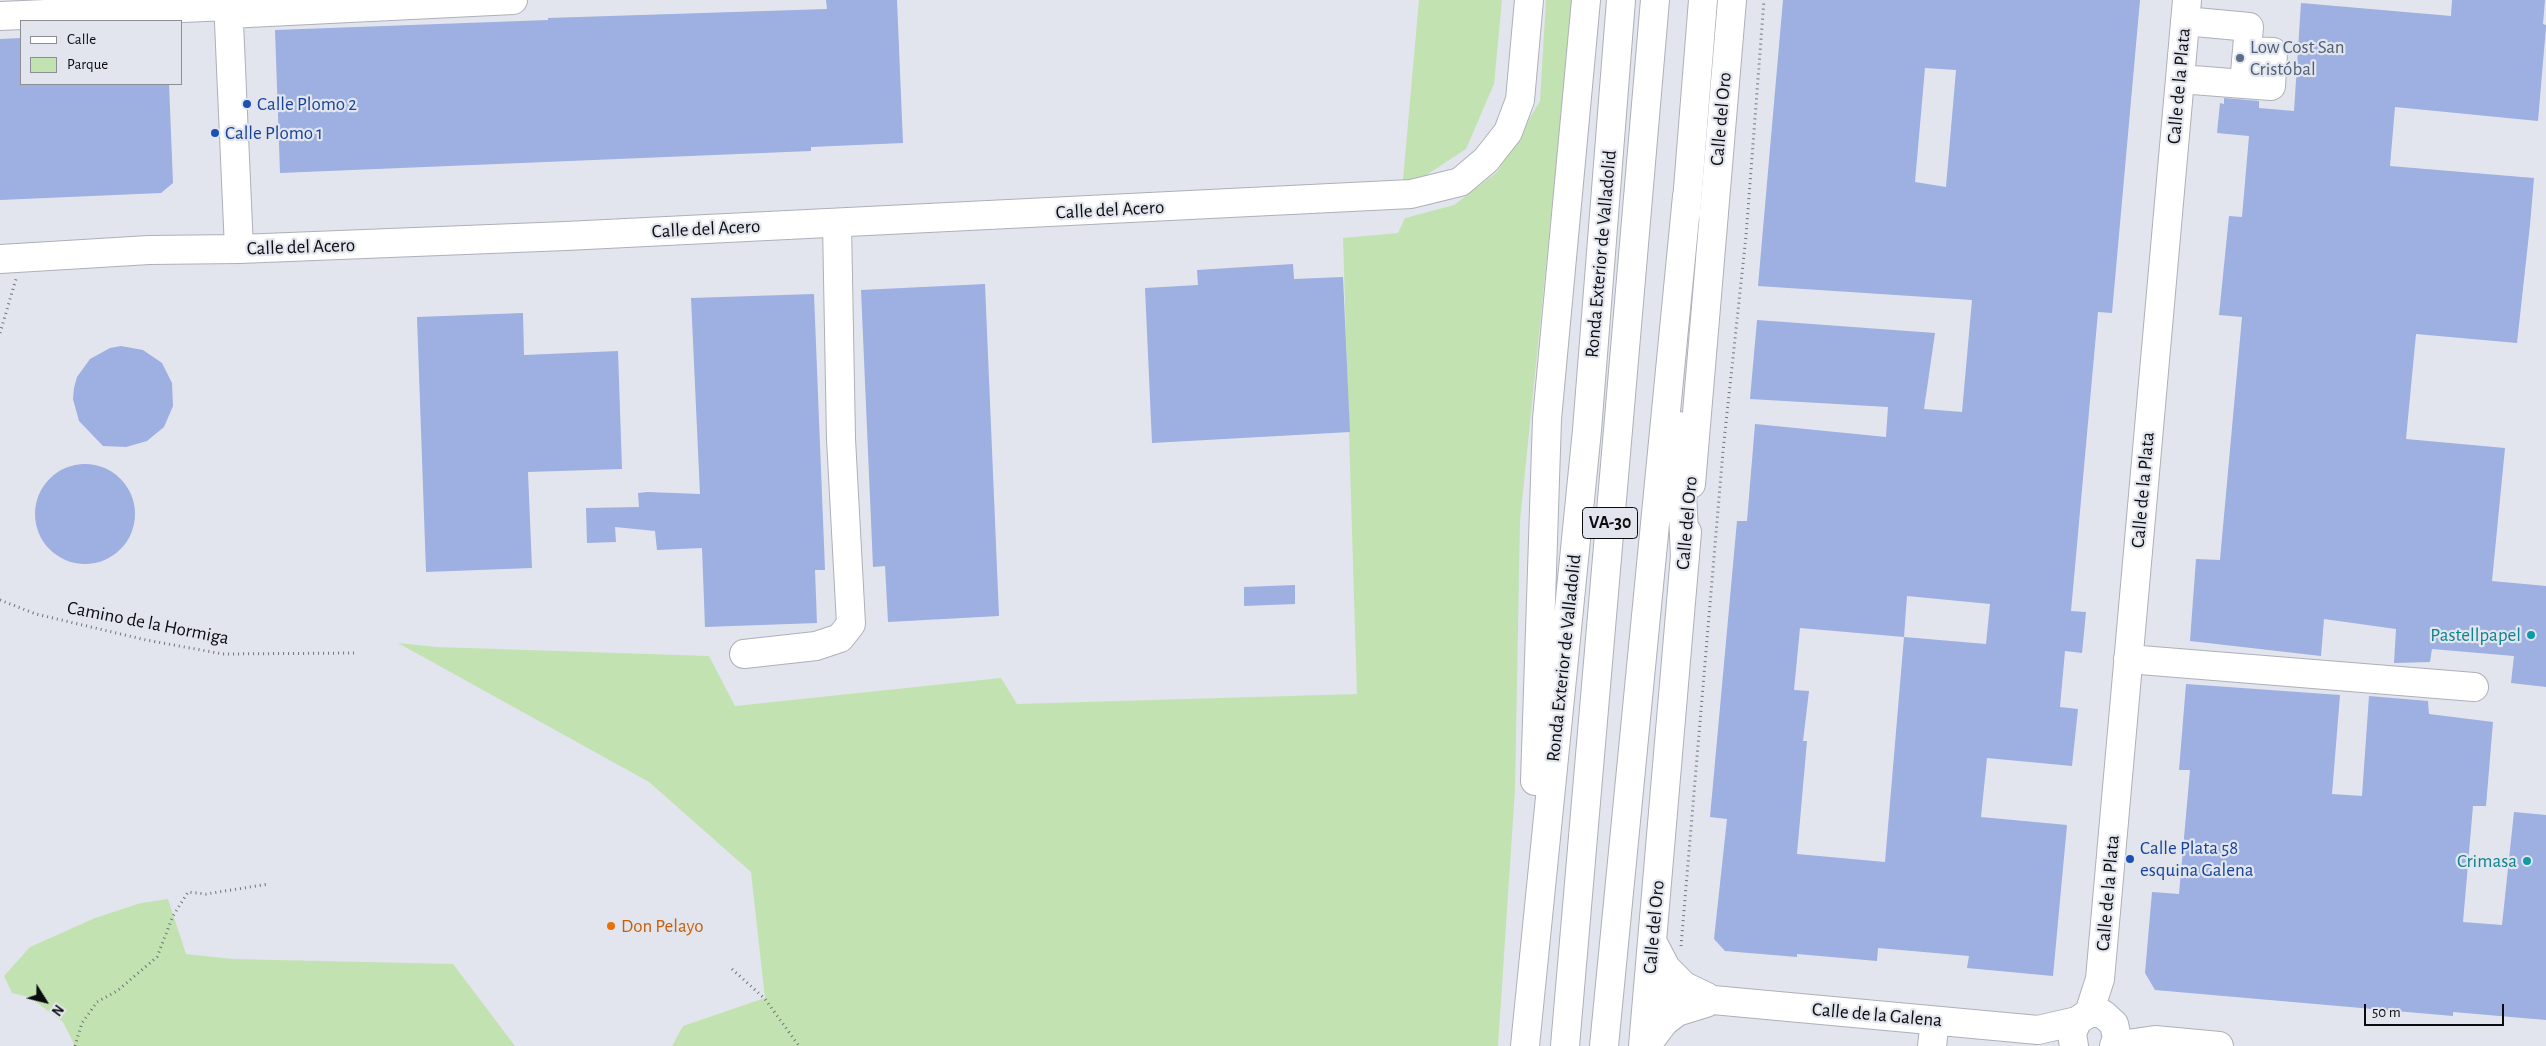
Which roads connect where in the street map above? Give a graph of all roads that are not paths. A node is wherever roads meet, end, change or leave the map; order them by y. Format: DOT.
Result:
graph roads {
  1 [pos="513,0"];
  2 [pos="1529,0"];
  3 [pos="1586,0"];
  4 [pos="1621,0"];
  5 [pos="1655,0"];
  6 [pos="1704,0"];
  7 [pos="1732,0"];
  8 [pos="272,6"];
  9 [pos="228,7"];
  10 [pos="2186,10"];
  11 [pos="0,16"];
  12 [pos="2233,26"];
  13 [pos="2180,78"];
  14 [pos="2236,84"];
  15 [pos="1687,196"];
  16 [pos="837,223"];
  17 [pos="239,249"];
  18 [pos="10,259"];
  19 [pos="1685,557"];
  20 [pos="744,654"];
  21 [pos="2128,660"];
  22 [pos="2474,687"];
  23 [pos="1653,943"];
  24 [pos="1648,994"];
  25 [pos="1715,1000"];
  26 [pos="2095,1032"];
  27 [pos="1526,1033"];
  28 [pos="1934,1033"];
  29 [pos="1565,1046"];
  30 [pos="1604,1046"];
  31 [pos="1644,1046"];
  32 [pos="2219,1046"];
  1 -- 8 [label="main road"];
  2 -- 16 [label="main road, Calle del Acero"];
  3 -- 27 [label="main road"];
  4 -- 27 [label="main road, Ronda Exterior de Valladolid / VA-30"];
  5 -- 29 [label="main road, Ronda Exterior de Valladolid / VA-30"];
  6 -- 15 [label="main road"];
  7 -- 19 [label="main road, Calle del Oro"];
  8 -- 9 [label="main road"];
  9 -- 11 [label="main road"];
  9 -- 17 [label="main road"];
  10 -- 12 [label="main road"];
  10 -- 13 [label="main road, Calle de la Plata"];
  12 -- 14 [label="main road"];
  12 -- 14 [label="main road"];
  13 -- 14 [label="main road"];
  13 -- 21 [label="main road, Calle de la Plata"];
  15 -- 19 [label="main road"];
  15 -- 30 [label="main road"];
  16 -- 17 [label="main road, Calle del Acero"];
  16 -- 20 [label="main road"];
  17 -- 18 [label="main road, Calle del Acero"];
  19 -- 23 [label="main road, Calle del Oro"];
  21 -- 22 [label="main road"];
  21 -- 26 [label="main road, Calle de la Plata"];
  23 -- 24 [label="main road, Calle del Oro"];
  23 -- 25 [label="main road, Calle de la Galena"];
  24 -- 25 [label="main road, Calle de la Galena"];
  24 -- 31 [label="main road, Calle del Oro"];
  25 -- 28 [label="main road, Calle de la Galena"];
  25 -- 31 [label="main road, Calle de la Galena"];
  26 -- 28 [label="main road, Calle de la Galena"];
  26 -- 32 [label="main road"];
}
